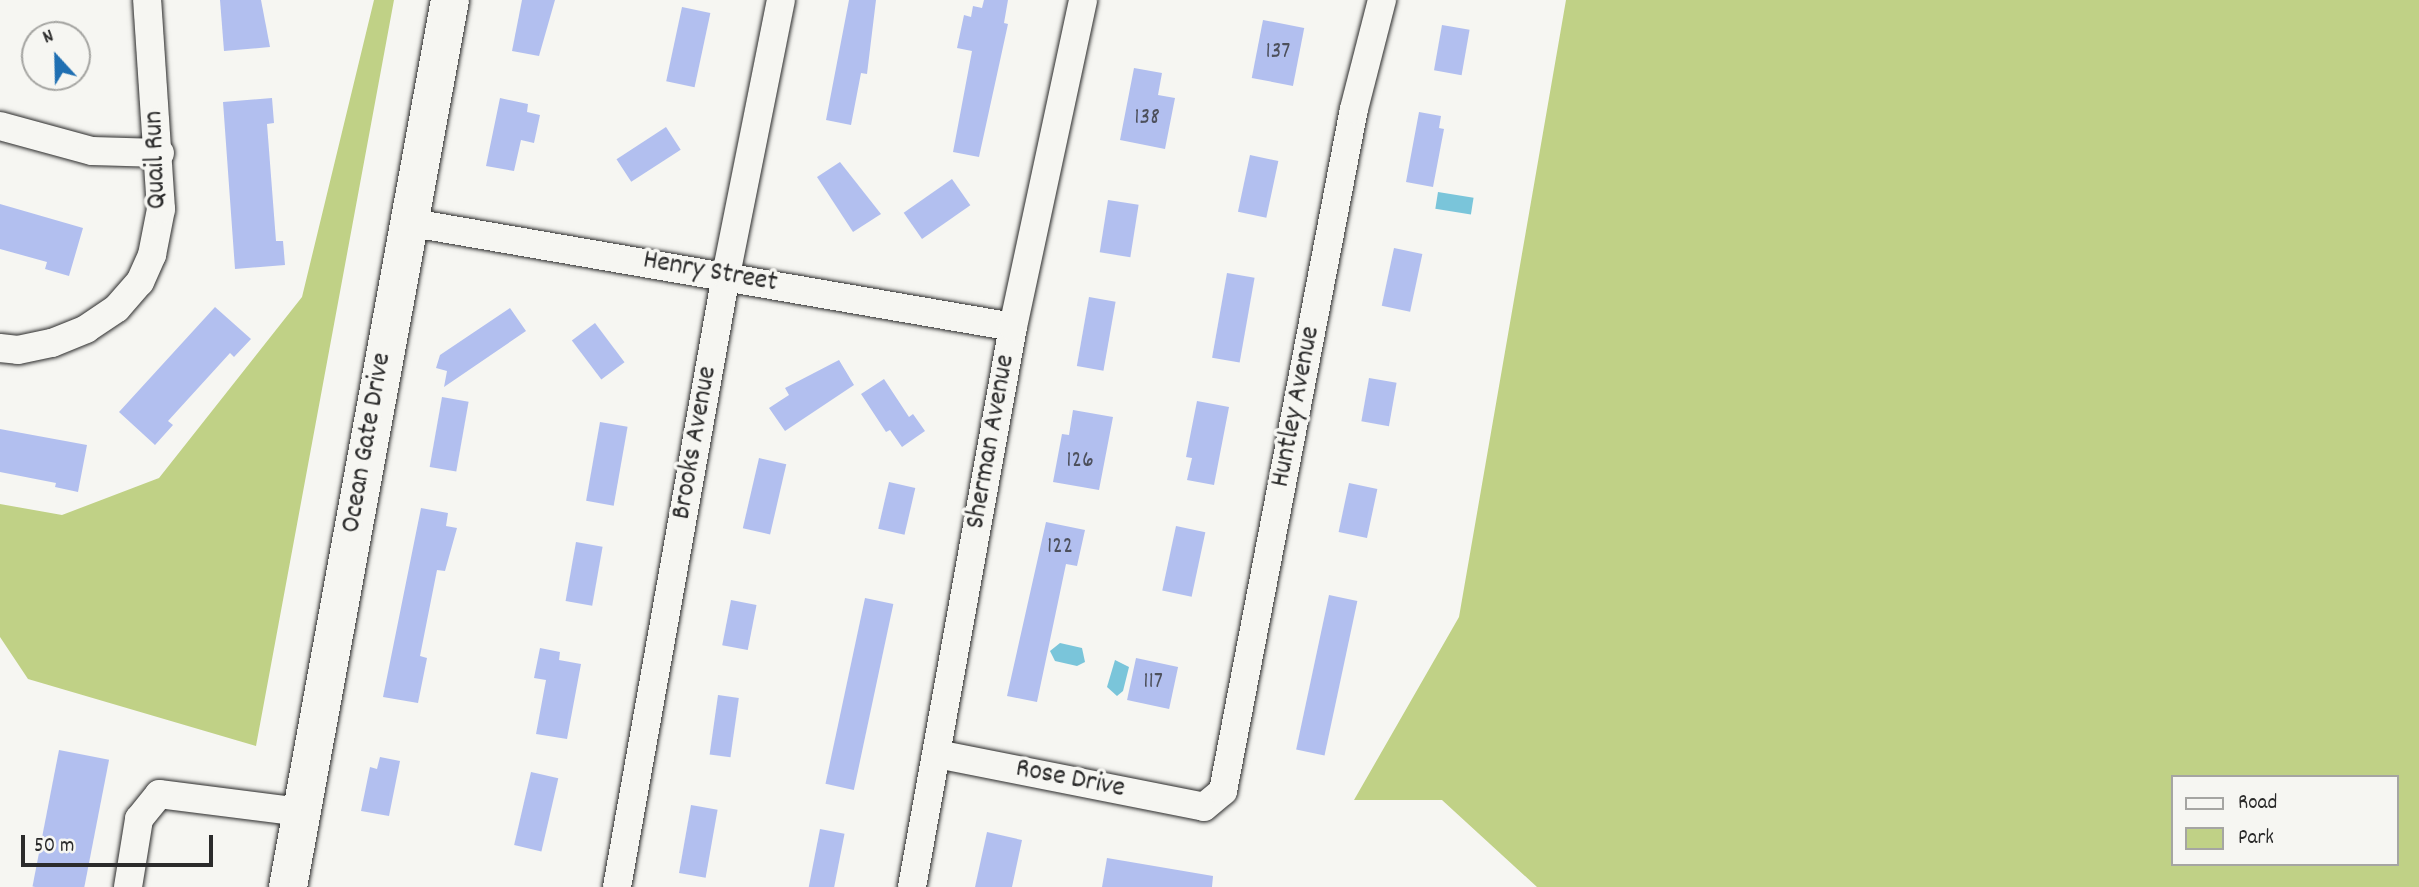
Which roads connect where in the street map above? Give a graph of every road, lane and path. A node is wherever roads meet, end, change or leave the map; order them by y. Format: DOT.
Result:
graph roads {
  1 [pos="147,0"];
  2 [pos="450,0"];
  3 [pos="781,0"];
  4 [pos="1083,0"];
  5 [pos="1382,0"];
  6 [pos="0,126"];
  7 [pos="160,153"];
  8 [pos="407,222"];
  9 [pos="726,275"];
  10 [pos="1013,327"];
  11 [pos="0,348"];
  12 [pos="937,754"];
  13 [pos="1204,807"];
  14 [pos="302,812"];
  15 [pos="128,887"];
  16 [pos="288,887"];
  17 [pos="617,887"];
  18 [pos="912,887"];
  1 -- 7 [label="street, Quail Run"];
  2 -- 8 [label="main road, Ocean Gate Drive"];
  3 -- 9 [label="street, Brooks Avenue"];
  4 -- 10 [label="street, Sherman Avenue"];
  5 -- 13 [label="street, Huntley Avenue"];
  6 -- 7 [label="street"];
  7 -- 11 [label="street, Quail Run"];
  8 -- 9 [label="street, Henry Street"];
  8 -- 14 [label="main road, Ocean Gate Drive"];
  9 -- 10 [label="street, Henry Street"];
  9 -- 17 [label="street, Brooks Avenue"];
  10 -- 12 [label="street, Sherman Avenue"];
  12 -- 13 [label="street, Rose Drive"];
  12 -- 18 [label="street, Sherman Avenue"];
  14 -- 15 [label="street"];
  14 -- 16 [label="main road, Ocean Gate Drive"];
}
